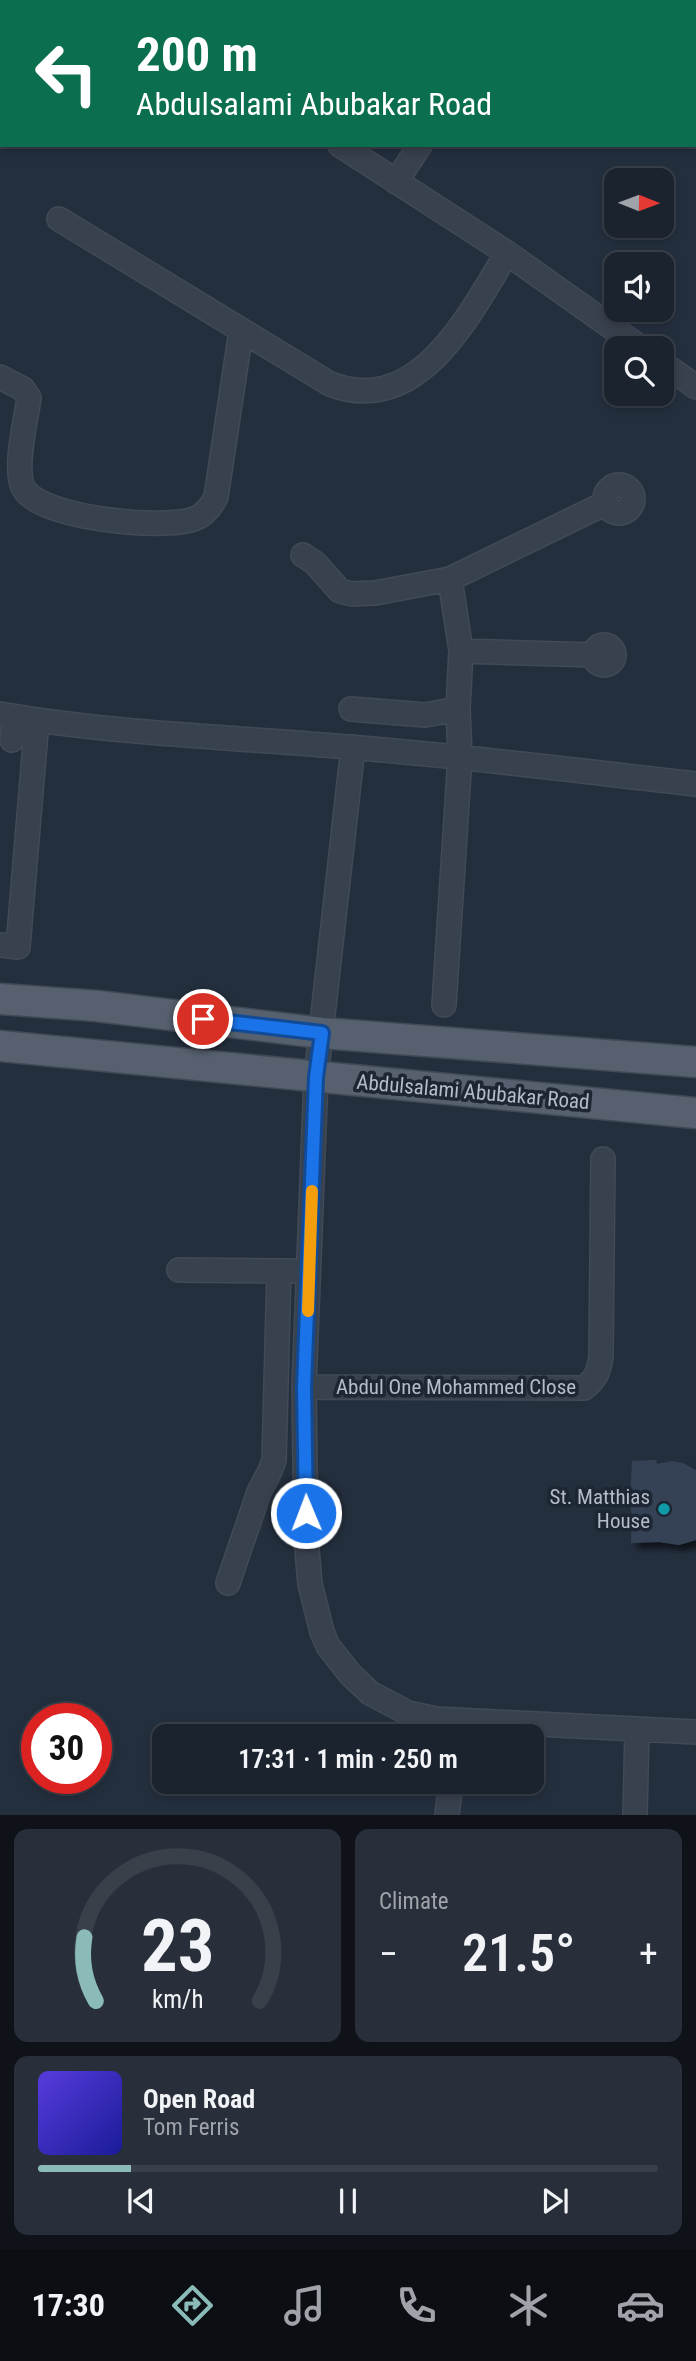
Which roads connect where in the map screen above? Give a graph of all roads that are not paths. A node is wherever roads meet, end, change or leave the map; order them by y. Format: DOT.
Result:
graph roads {
  1 [pos="343,147"];
  2 [pos="419,147"];
  3 [pos="396,182"];
  4 [pos="59,219"];
  5 [pos="507,253"];
  6 [pos="241,331"];
  7 [pos="624,336"];
  8 [pos="674,371"];
  9 [pos="0,377"];
  10 [pos="696,387"];
  11 [pos="606,503"];
  12 [pos="303,555"];
  13 [pos="450,579"];
  14 [pos="461,651"];
  15 [pos="595,655"];
  16 [pos="351,709"];
  17 [pos="458,709"];
  18 [pos="17,717"];
  19 [pos="12,740"];
  20 [pos="353,747"];
  21 [pos="460,757"];
  22 [pos="696,785"];
  23 [pos="0,945"];
  24 [pos="0,999"];
  25 [pos="444,1004"];
  26 [pos="322,1033"];
  27 [pos="0,1046"];
  28 [pos="696,1062"];
  29 [pos="316,1077"];
  30 [pos="696,1113"];
  31 [pos="603,1160"];
  32 [pos="179,1270"];
  33 [pos="279,1271"];
  34 [pos="309,1272"];
  35 [pos="304,1387"];
  36 [pos="228,1583"];
  37 [pos="448,1724"];
  38 [pos="544,1729"];
  39 [pos="637,1730"];
  40 [pos="696,1732"];
  41 [pos="450,1794"];
  42 [pos="447,1815"];
  43 [pos="635,1815"];
  1 -- 3 [label="street"];
  2 -- 3 [label="street"];
  3 -- 5 [label="street"];
  4 -- 6 [label="street"];
  5 -- 6 [label="street"];
  5 -- 7 [label="street"];
  6 -- 9 [label="street"];
  8 -- 10 [label="street"];
  11 -- 13 [label="street"];
  12 -- 13 [label="street"];
  13 -- 14 [label="street"];
  14 -- 15 [label="street"];
  14 -- 17 [label="street"];
  16 -- 17 [label="street"];
  17 -- 21 [label="street"];
  18 -- 19 [label="street"];
  18 -- 20 [label="street"];
  18 -- 23 [label="street"];
  20 -- 21 [label="street"];
  20 -- 26 [label="street"];
  21 -- 22 [label="street"];
  21 -- 25 [label="street"];
  24 -- 26 [label="main road"];
  26 -- 28 [label="main road"];
  26 -- 29 [label="street"];
  27 -- 29 [label="main road, Abdulsalami Abubakar Road"];
  29 -- 30 [label="main road, Abdulsalami Abubakar Road"];
  29 -- 34 [label="street"];
  31 -- 35 [label="street, Abdul One Mohammed Close"];
  32 -- 33 [label="street"];
  33 -- 34 [label="street"];
  33 -- 36 [label="street"];
  34 -- 35 [label="street"];
  35 -- 37 [label="street"];
  38 -- 39 [label="street"];
  39 -- 40 [label="street"];
  39 -- 43 [label="street"];
  41 -- 42 [label="street"];
}
